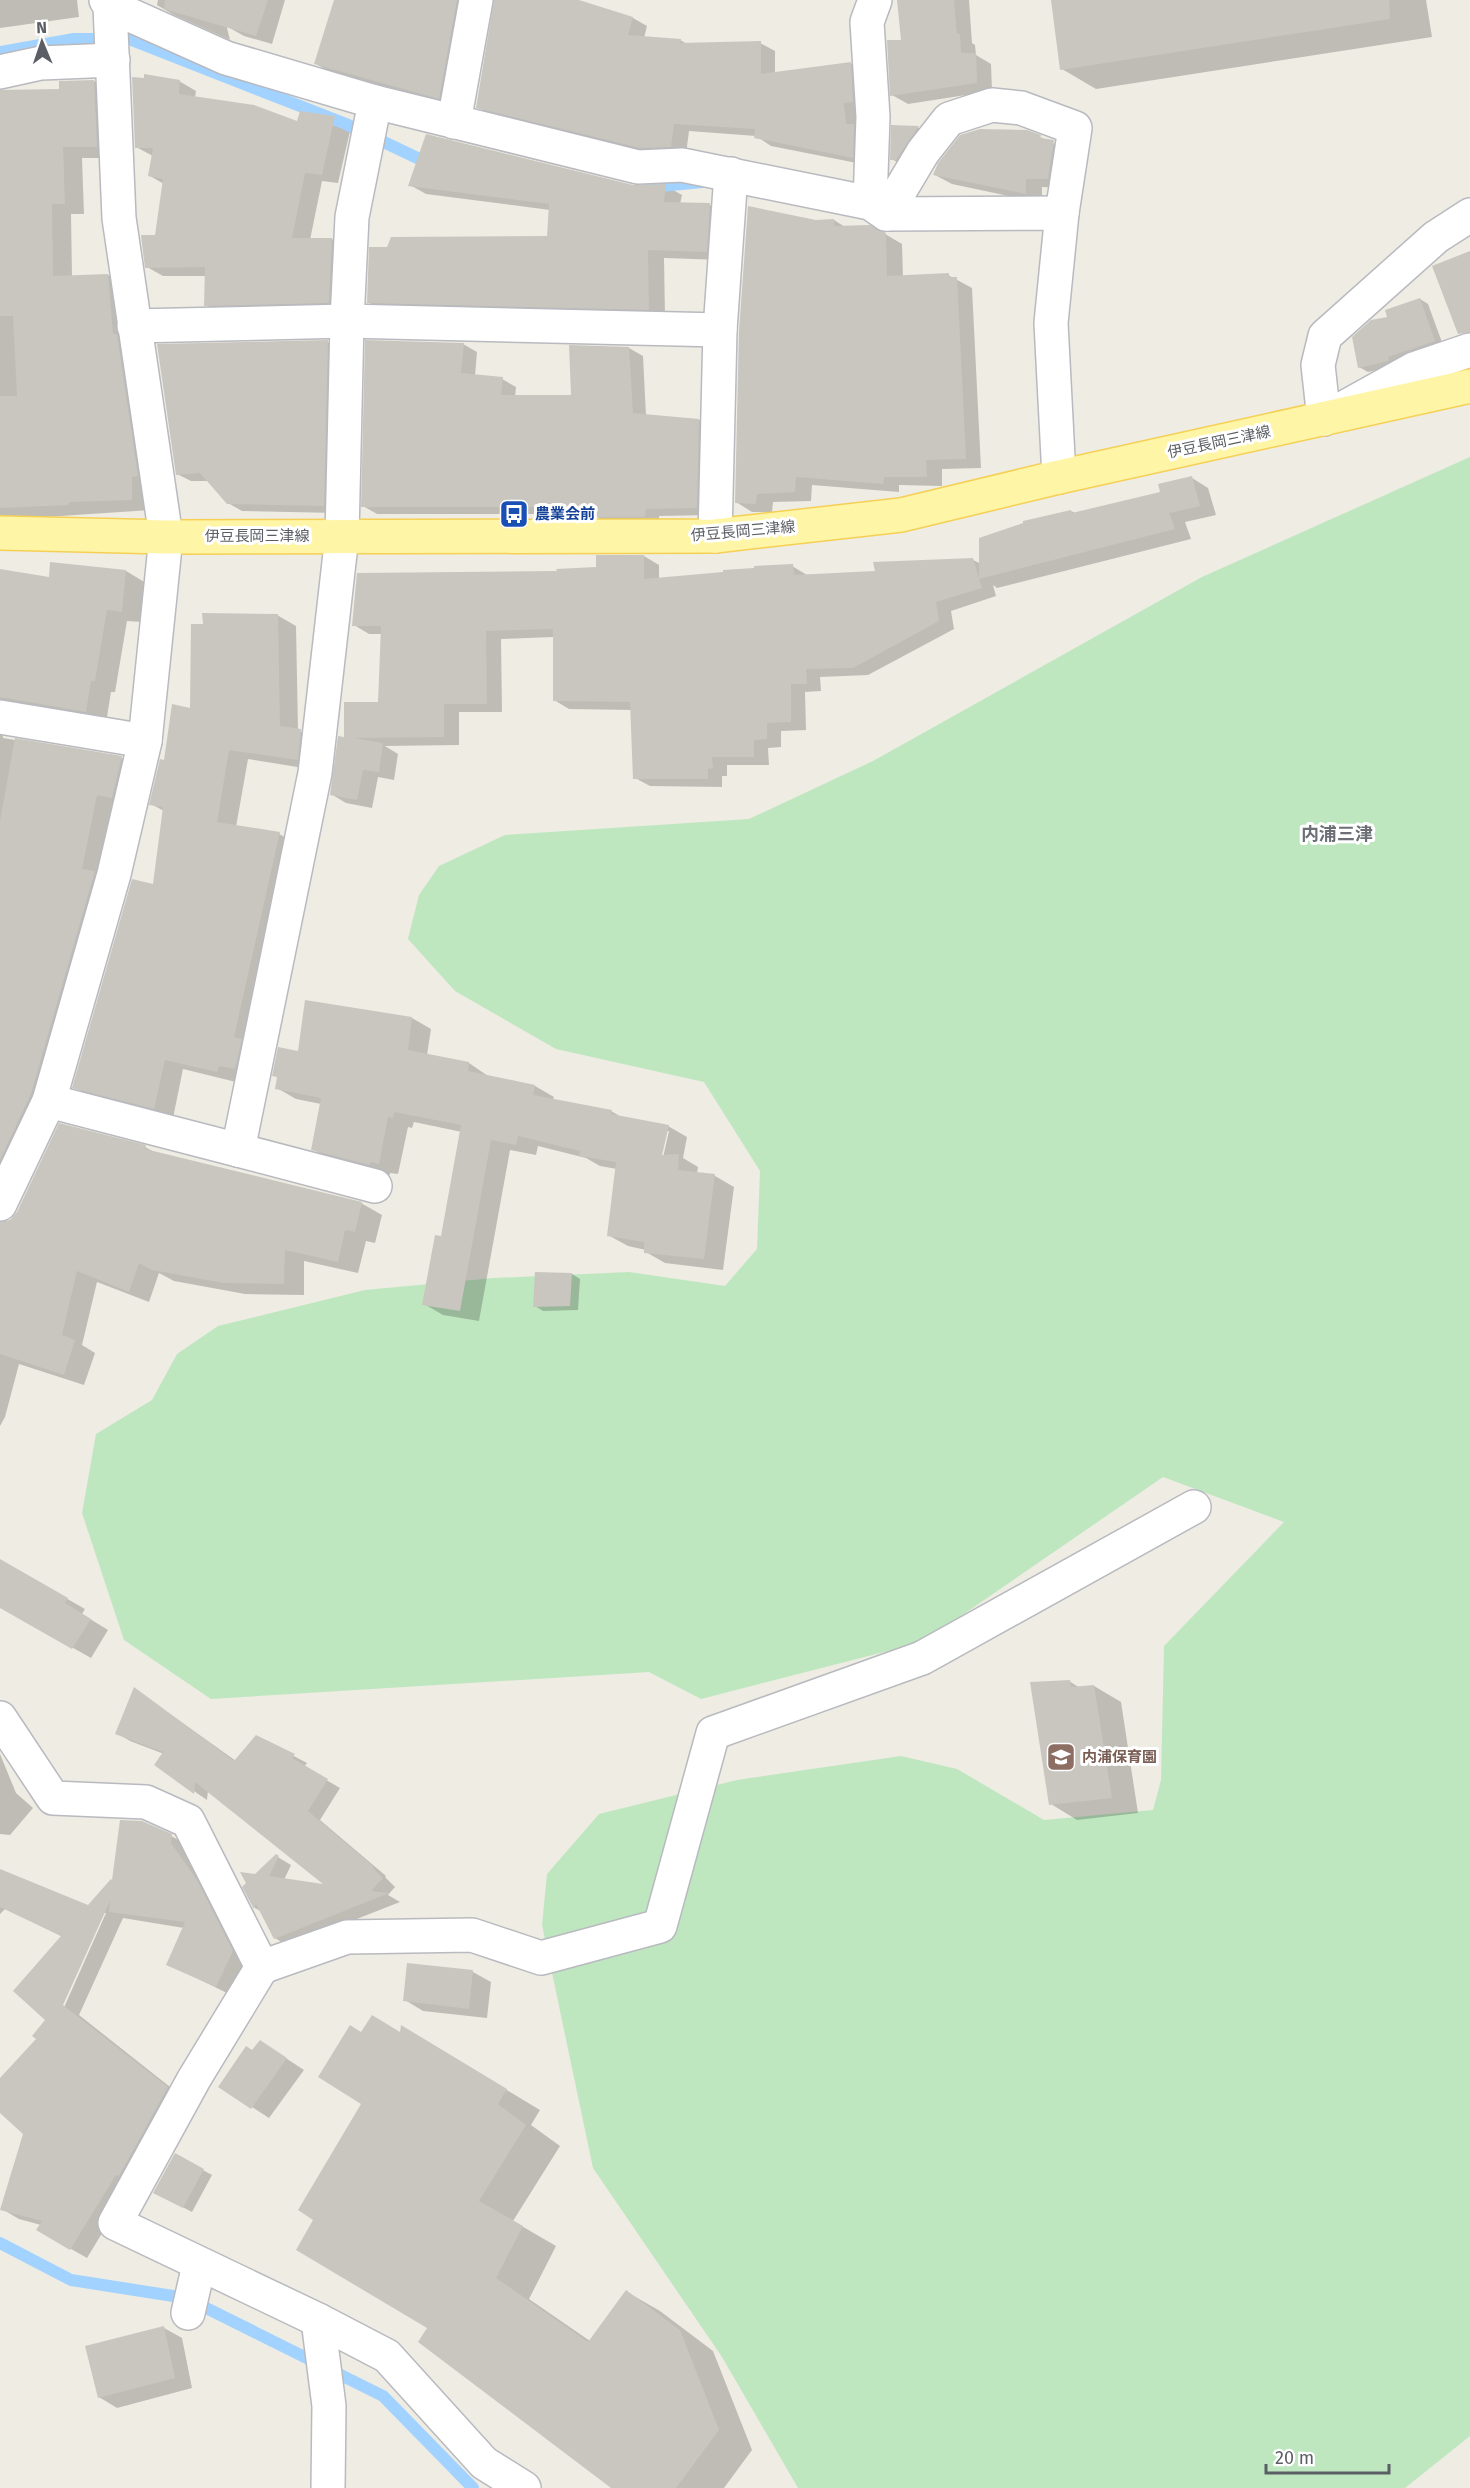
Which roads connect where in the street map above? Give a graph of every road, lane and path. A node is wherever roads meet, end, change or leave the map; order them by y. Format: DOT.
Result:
graph roads {
  1 [pos="476,0"];
  2 [pos="875,0"];
  3 [pos="108,3"];
  4 [pos="113,60"];
  5 [pos="0,72"];
  6 [pos="375,102"];
  7 [pos="454,122"];
  8 [pos="731,174"];
  9 [pos="878,209"];
  10 [pos="1062,213"];
  11 [pos="1470,215"];
  12 [pos="346,321"];
  13 [pos="134,326"];
  14 [pos="720,330"];
  15 [pos="1470,350"];
  16 [pos="1470,386"];
  17 [pos="1324,419"];
  18 [pos="1059,477"];
  19 [pos="0,533"];
  20 [pos="342,536"];
  21 [pos="715,536"];
  22 [pos="166,537"];
  23 [pos="0,717"];
  24 [pos="145,741"];
  25 [pos="49,1101"];
  26 [pos="238,1150"];
  27 [pos="375,1186"];
  28 [pos="0,1204"];
  29 [pos="1194,1507"];
  30 [pos="0,1718"];
  31 [pos="262,1967"];
  32 [pos="198,2268"];
  33 [pos="188,2313"];
  34 [pos="320,2328"];
  35 [pos="328,2488"];
  36 [pos="524,2488"];
  1 -- 7 [label="street"];
  2 -- 9 [label="street"];
  3 -- 4 [label="street"];
  3 -- 6 [label="street"];
  4 -- 5 [label="street"];
  4 -- 13 [label="street"];
  6 -- 7 [label="street"];
  6 -- 12 [label="street"];
  7 -- 8 [label="street"];
  8 -- 9 [label="street"];
  8 -- 14 [label="street"];
  9 -- 10 [label="street"];
  9 -- 10 [label="street"];
  10 -- 18 [label="street"];
  11 -- 17 [label="street"];
  12 -- 13 [label="street"];
  12 -- 14 [label="street"];
  12 -- 20 [label="street"];
  13 -- 22 [label="street"];
  14 -- 21 [label="street"];
  15 -- 17 [label="street"];
  16 -- 17 [label="main road, 伊豆長岡三津線"];
  17 -- 18 [label="main road, 伊豆長岡三津線"];
  18 -- 21 [label="main road, 伊豆長岡三津線"];
  19 -- 22 [label="main road, 伊豆長岡三津線"];
  20 -- 21 [label="main road, 伊豆長岡三津線"];
  20 -- 22 [label="main road, 伊豆長岡三津線"];
  20 -- 26 [label="street"];
  22 -- 24 [label="street"];
  23 -- 24 [label="street"];
  24 -- 25 [label="street"];
  25 -- 26 [label="street"];
  25 -- 28 [label="street"];
  26 -- 27 [label="street"];
  29 -- 31 [label="street"];
  30 -- 31 [label="street"];
  31 -- 32 [label="street"];
  32 -- 33 [label="street"];
  32 -- 34 [label="street"];
  34 -- 35 [label="street"];
  34 -- 36 [label="street"];
}
